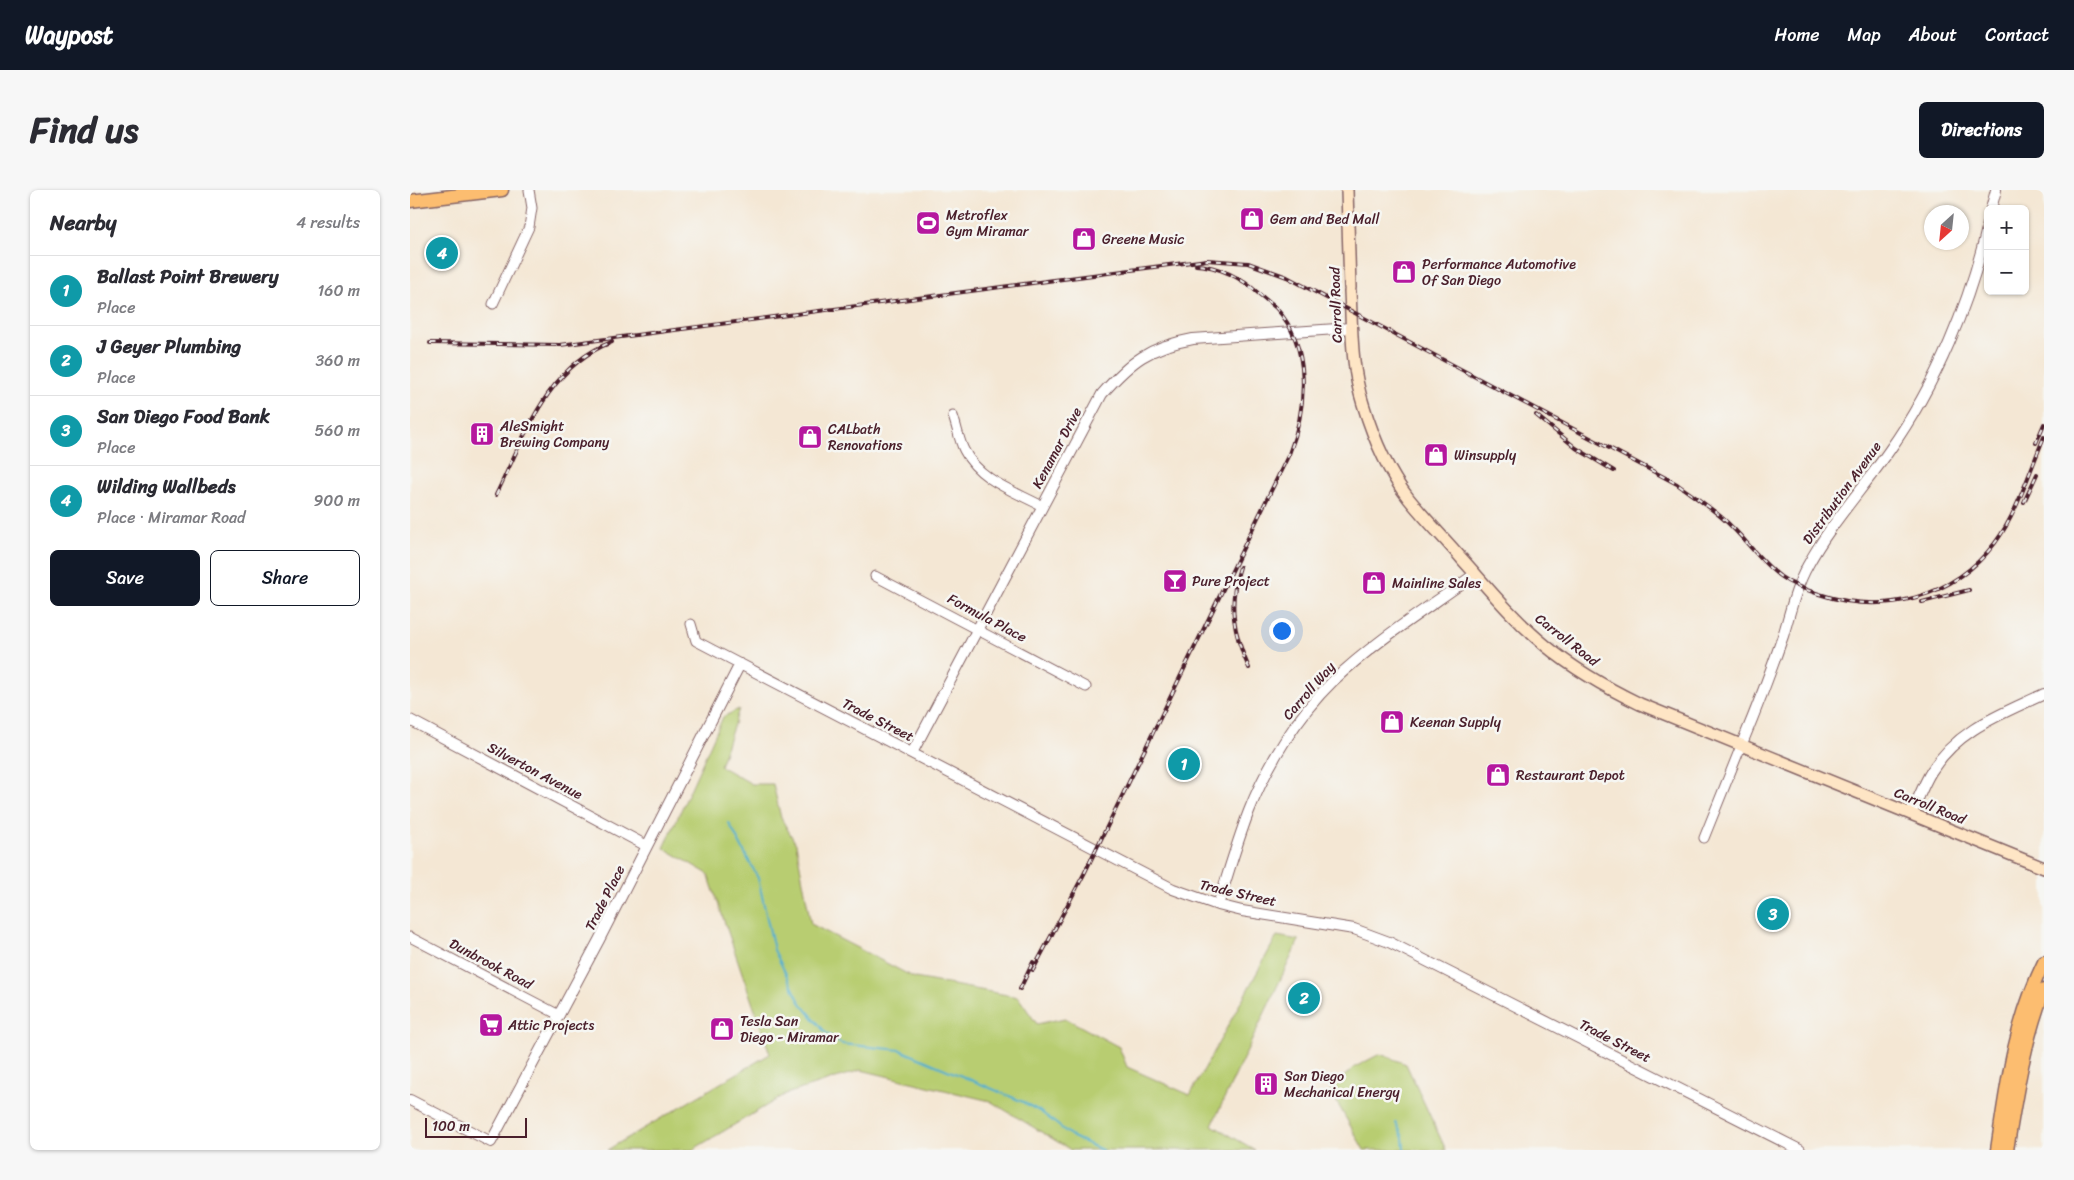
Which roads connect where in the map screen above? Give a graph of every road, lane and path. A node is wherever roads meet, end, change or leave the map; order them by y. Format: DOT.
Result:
graph roads {
  1 [pos="502,190"];
  2 [pos="529,190"];
  3 [pos="1347,190"];
  4 [pos="1996,190"];
  5 [pos="410,201"];
  6 [pos="1992,205"];
  7 [pos="1984,239"];
  8 [pos="493,304"];
  9 [pos="1351,328"];
  10 [pos="953,416"];
  11 [pos="1042,506"];
  12 [pos="1476,574"];
  13 [pos="875,576"];
  14 [pos="691,624"];
  15 [pos="978,629"];
  16 [pos="740,664"];
  17 [pos="1086,686"];
  18 [pos="2044,694"];
  19 [pos="410,720"];
  20 [pos="1741,746"];
  21 [pos="912,753"];
  22 [pos="1911,814"];
  23 [pos="1704,838"];
  24 [pos="647,846"];
  25 [pos="2044,868"];
  26 [pos="1218,905"];
  27 [pos="410,938"];
  28 [pos="2044,962"];
  29 [pos="2044,990"];
  30 [pos="559,1015"];
  31 [pos="410,1100"];
  32 [pos="1800,1150"];
  33 [pos="1997,1150"];
  34 [pos="2007,1150"];
  1 -- 5 [label="main road"];
  2 -- 8 [label="street"];
  3 -- 9 [label="main road, Carroll Road"];
  4 -- 6 [label="street"];
  7 -- 20 [label="street, Distribution Avenue"];
  9 -- 11 [label="street, Kenamar Drive"];
  9 -- 12 [label="main road, Carroll Road"];
  10 -- 11 [label="street"];
  11 -- 15 [label="street, Kenamar Drive"];
  12 -- 20 [label="main road, Carroll Road"];
  12 -- 26 [label="street, Carroll Way"];
  13 -- 15 [label="street, Formula Place"];
  14 -- 16 [label="street, Trade Street"];
  15 -- 17 [label="street, Formula Place"];
  15 -- 21 [label="street, Kenamar Drive"];
  16 -- 21 [label="street, Trade Street"];
  16 -- 24 [label="street, Trade Place"];
  18 -- 22 [label="street"];
  19 -- 24 [label="street, Silverton Avenue"];
  20 -- 22 [label="main road, Carroll Road"];
  20 -- 23 [label="street, Distribution Avenue"];
  21 -- 26 [label="street, Trade Street"];
  22 -- 25 [label="main road, Carroll Road"];
  24 -- 30 [label="street, Trade Place"];
  26 -- 32 [label="street, Trade Street"];
  27 -- 30 [label="street, Dunbrook Road"];
  28 -- 33 [label="main road"];
  29 -- 34 [label="main road"];
  30 -- 31 [label="street, Trade Place"];
}
